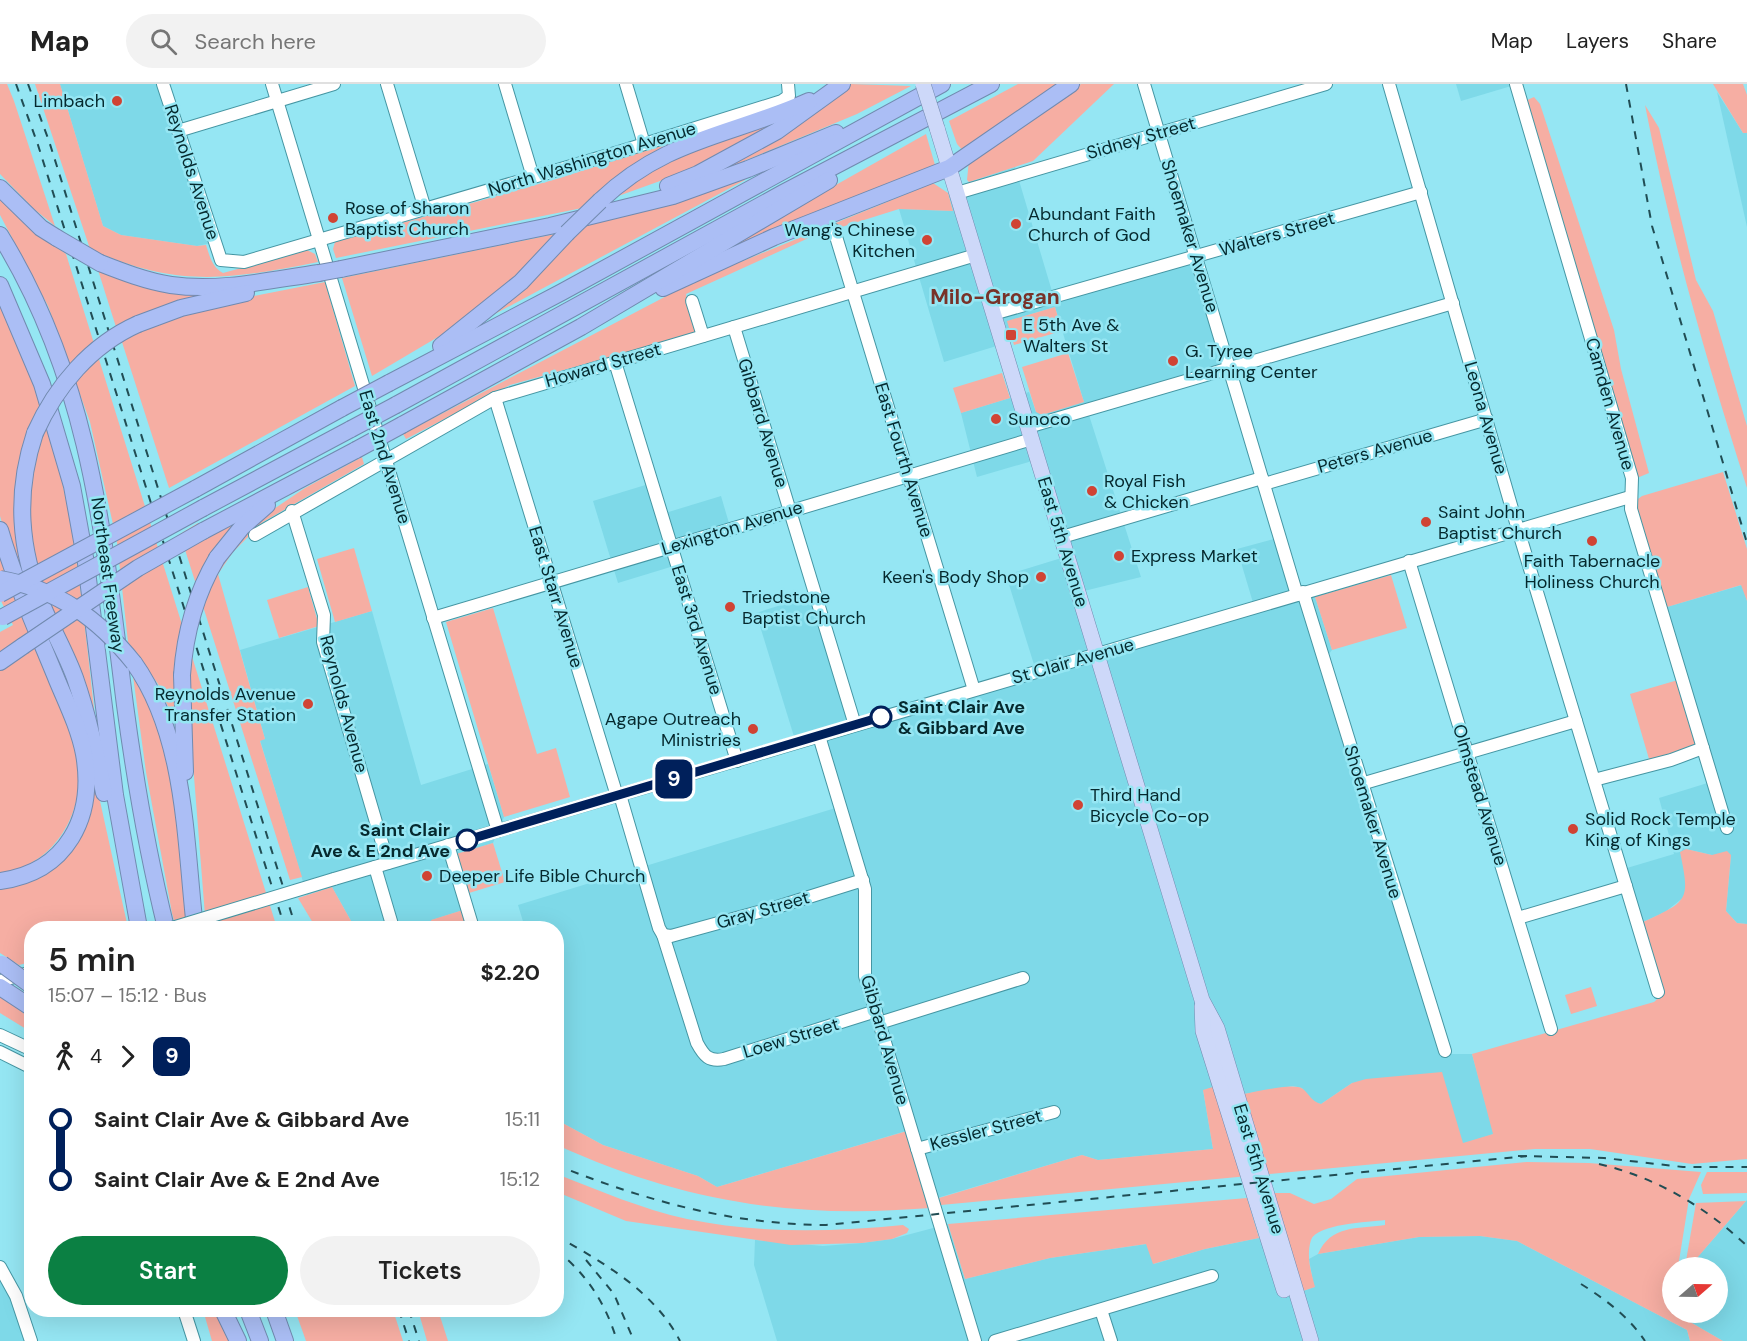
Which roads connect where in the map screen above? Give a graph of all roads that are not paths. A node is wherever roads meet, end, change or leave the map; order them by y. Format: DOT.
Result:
graph roads {
  1 [pos="164,84"];
  2 [pos="273,84"];
  3 [pos="334,84"];
  4 [pos="387,84"];
  5 [pos="505,84"];
  6 [pos="626,84"];
  7 [pos="923,84"];
  8 [pos="942,84"];
  9 [pos="991,84"];
  10 [pos="1071,84"];
  11 [pos="1144,84"];
  12 [pos="1326,84"];
  13 [pos="1389,84"];
  14 [pos="1516,84"];
  15 [pos="838,86"];
  16 [pos="788,90"];
  17 [pos="911,100"];
  18 [pos="278,101"];
  19 [pos="926,118"];
  20 [pos="178,131"];
  21 [pos="1158,133"];
  22 [pos="644,144"];
  23 [pos="947,161"];
  24 [pos="533,177"];
  25 [pos="0,188"];
  26 [pos="1421,192"];
  27 [pos="957,193"];
  28 [pos="602,207"];
  29 [pos="425,210"];
  30 [pos="834,230"];
  31 [pos="0,235"];
  32 [pos="319,240"];
  33 [pos="976,255"];
  34 [pos="1196,258"];
  35 [pos="221,260"];
  36 [pos="319,273"];
  37 [pos="0,285"];
  38 [pos="852,291"];
  39 [pos="692,301"];
  40 [pos="1453,303"];
  41 [pos="993,314"];
  42 [pos="581,327"];
  43 [pos="734,327"];
  44 [pos="703,336"];
  45 [pos="615,362"];
  46 [pos="417,368"];
  47 [pos="1231,368"];
  48 [pos="495,398"];
  49 [pos="1487,419"];
  50 [pos="1030,433"];
  51 [pos="386,459"];
  52 [pos="314,472"];
  53 [pos="909,475"];
  54 [pos="1263,481"];
  55 [pos="1630,497"];
  56 [pos="292,511"];
  57 [pos="790,511"];
  58 [pos="1519,528"];
  59 [pos="0,530"];
  60 [pos="255,535"];
  61 [pos="1062,537"];
  62 [pos="671,546"];
  63 [pos="1409,561"];
  64 [pos="0,579"];
  65 [pos="551,582"];
  66 [pos="0,594"];
  67 [pos="1300,594"];
  68 [pos="1,618"];
  69 [pos="433,618"];
  70 [pos="1098,654"];
  71 [pos="0,662"];
  72 [pos="974,690"];
  73 [pos="1576,721"];
  74 [pos="855,725"];
  75 [pos="819,736"];
  76 [pos="1703,748"];
  77 [pos="1468,753"];
  78 [pos="737,761"];
  79 [pos="1594,780"];
  80 [pos="1361,784"];
  81 [pos="618,796"];
  82 [pos="1727,828"];
  83 [pos="498,831"];
  84 [pos="448,846"];
  85 [pos="186,848"];
  86 [pos="388,863"];
  87 [pos="375,867"];
  88 [pos="863,880"];
  89 [pos="0,881"];
  90 [pos="1626,886"];
  91 [pos="1518,918"];
  92 [pos="135,921"];
  93 [pos="136,921"];
  94 [pos="165,921"];
  95 [pos="194,921"];
  96 [pos="195,921"];
  97 [pos="391,921"];
  98 [pos="471,921"];
  99 [pos="663,935"];
  100 [pos="1,963"];
  101 [pos="24,974"];
  102 [pos="1023,978"];
  103 [pos="24,980"];
  104 [pos="0,981"];
  105 [pos="6,990"];
  106 [pos="1658,992"];
  107 [pos="1202,1000"];
  108 [pos="24,1002"];
  109 [pos="878,1017"];
  110 [pos="1551,1029"];
  111 [pos="0,1033"];
  112 [pos="24,1046"];
  113 [pos="1445,1051"];
  114 [pos="0,1052"];
  115 [pos="705,1057"];
  116 [pos="24,1064"];
  117 [pos="1054,1112"];
  118 [pos="917,1149"];
  119 [pos="0,1267"];
  120 [pos="1212,1276"];
  121 [pos="1101,1310"];
  122 [pos="186,1317"];
  123 [pos="227,1317"];
  124 [pos="232,1317"];
  125 [pos="251,1317"];
  126 [pos="276,1317"];
  127 [pos="287,1317"];
  128 [pos="31,1341"];
  129 [pos="194,1341"];
  130 [pos="240,1341"];
  131 [pos="260,1341"];
  132 [pos="285,1341"];
  133 [pos="294,1341"];
  134 [pos="975,1341"];
  135 [pos="994,1341"];
  136 [pos="1111,1341"];
  137 [pos="1300,1341"];
  138 [pos="1311,1341"];
  1 -- 20 [label="street, Reynolds Avenue"];
  2 -- 18 [label="street, East 2nd Avenue"];
  3 -- 18 [label="street"];
  4 -- 29 [label="street"];
  5 -- 24 [label="street"];
  6 -- 22 [label="street"];
  7 -- 23 [label="main road, East 5th Avenue, bridge"];
  8 -- 17 [label="highway"];
  9 -- 19 [label="highway"];
  10 -- 23 [label="highway"];
  11 -- 21 [label="street, Shoemaker Avenue"];
  12 -- 21 [label="street, Sidney Street"];
  13 -- 26 [label="street, Leona Avenue"];
  14 -- 55 [label="street, Camden Avenue"];
  15 -- 28 [label="highway"];
  15 -- 28 [label="highway"];
  16 -- 22 [label="street, North Washington Avenue"];
  17 -- 28 [label="highway"];
  17 -- 46 [label="highway"];
  18 -- 20 [label="street"];
  18 -- 32 [label="street, East 2nd Avenue"];
  19 -- 42 [label="highway"];
  19 -- 68 [label="highway, bridge"];
  20 -- 35 [label="street, Reynolds Avenue"];
  21 -- 27 [label="street, Sidney Street"];
  21 -- 34 [label="street, Shoemaker Avenue"];
  22 -- 24 [label="street, North Washington Avenue"];
  23 -- 27 [label="main road, East 5th Avenue"];
  23 -- 42 [label="highway"];
  24 -- 29 [label="street, North Washington Avenue"];
  25 -- 36 [label="highway, bridge"];
  26 -- 34 [label="street, Walters Street"];
  26 -- 40 [label="street, Leona Avenue"];
  27 -- 33 [label="main road, East 5th Avenue"];
  28 -- 36 [label="highway, bridge"];
  28 -- 46 [label="highway, bridge"];
  29 -- 32 [label="street, North Washington Avenue"];
  30 -- 38 [label="street, East Fourth Avenue"];
  31 -- 94 [label="highway, Northeast Freeway"];
  32 -- 35 [label="street, North Washington Avenue"];
  32 -- 51 [label="street, East 2nd Avenue"];
  33 -- 38 [label="street, Howard Street"];
  33 -- 41 [label="main road, East 5th Avenue"];
  34 -- 41 [label="street, Walters Street"];
  34 -- 47 [label="street, Shoemaker Avenue"];
  36 -- 92 [label="highway, bridge"];
  37 -- 93 [label="highway, Northeast Freeway"];
  38 -- 43 [label="street, Howard Street"];
  38 -- 53 [label="street, East Fourth Avenue"];
  39 -- 44 [label="street"];
  40 -- 47 [label="street, Lexington Avenue"];
  40 -- 49 [label="street, Leona Avenue"];
  41 -- 50 [label="main road, East 5th Avenue"];
  42 -- 52 [label="highway, bridge"];
  43 -- 44 [label="street, Howard Street"];
  43 -- 57 [label="street, Gibbard Avenue"];
  44 -- 45 [label="street, Howard Street"];
  45 -- 48 [label="street, Howard Street"];
  45 -- 62 [label="street, East 3rd Avenue"];
  46 -- 66 [label="highway, bridge"];
  47 -- 50 [label="street, Lexington Avenue"];
  47 -- 54 [label="street, Shoemaker Avenue"];
  48 -- 51 [label="street, Howard Street"];
  48 -- 65 [label="street, East Starr Avenue"];
  49 -- 54 [label="street, Peters Avenue"];
  49 -- 58 [label="street, Leona Avenue"];
  50 -- 53 [label="street, Lexington Avenue"];
  50 -- 61 [label="main road, East 5th Avenue"];
  51 -- 56 [label="street, Howard Street"];
  51 -- 69 [label="street, East 2nd Avenue"];
  52 -- 71 [label="highway, bridge"];
  52 -- 85 [label="highway, bridge"];
  53 -- 57 [label="street, Lexington Avenue"];
  53 -- 72 [label="street, East Fourth Avenue"];
  54 -- 61 [label="street, Peters Avenue"];
  54 -- 67 [label="street, Shoemaker Avenue"];
  55 -- 58 [label="street, St Clair Avenue"];
  55 -- 76 [label="street, Camden Avenue"];
  56 -- 60 [label="street, Howard Street"];
  56 -- 86 [label="street, Reynolds Avenue"];
  57 -- 62 [label="street, Lexington Avenue"];
  57 -- 74 [label="street, Gibbard Avenue"];
  58 -- 63 [label="street, St Clair Avenue"];
  58 -- 73 [label="street, Leona Avenue"];
  59 -- 89 [label="highway"];
  61 -- 70 [label="main road, East 5th Avenue"];
  62 -- 65 [label="street, Lexington Avenue"];
  62 -- 78 [label="street, East 3rd Avenue"];
  63 -- 67 [label="street, St Clair Avenue"];
  63 -- 77 [label="street, Olmstead Avenue"];
  64 -- 85 [label="highway, bridge"];
  65 -- 69 [label="street, Lexington Avenue"];
  65 -- 81 [label="street, East Starr Avenue"];
  67 -- 70 [label="street, St Clair Avenue"];
  67 -- 80 [label="street, Shoemaker Avenue"];
  69 -- 83 [label="street, East 2nd Avenue"];
  70 -- 72 [label="street, St Clair Avenue"];
  70 -- 107 [label="main road, East 5th Avenue"];
  72 -- 74 [label="street, St Clair Avenue"];
  73 -- 77 [label="street"];
  73 -- 79 [label="street, Leona Avenue"];
  74 -- 75 [label="street, St Clair Avenue"];
  75 -- 78 [label="street, St Clair Avenue"];
  75 -- 88 [label="street, Gibbard Avenue"];
  76 -- 79 [label="street"];
  76 -- 82 [label="street, Camden Avenue"];
  77 -- 80 [label="street"];
  77 -- 91 [label="street, Olmstead Avenue"];
  78 -- 81 [label="street, St Clair Avenue"];
  79 -- 90 [label="street, Leona Avenue"];
  80 -- 113 [label="street, Shoemaker Avenue"];
  81 -- 83 [label="street, St Clair Avenue"];
  81 -- 99 [label="street, East Starr Avenue"];
  83 -- 84 [label="street, St Clair Avenue"];
  84 -- 86 [label="street, St Clair Avenue"];
  84 -- 98 [label="street"];
  85 -- 95 [label="highway"];
  86 -- 87 [label="street, St Clair Avenue"];
  87 -- 96 [label="street, St Clair Avenue, bridge"];
  87 -- 97 [label="street"];
  88 -- 99 [label="street, Gray Street"];
  88 -- 109 [label="street, Gibbard Avenue"];
  90 -- 91 [label="street"];
  90 -- 106 [label="street, Leona Avenue"];
  91 -- 110 [label="street, Olmstead Avenue"];
  99 -- 115 [label="street, East Starr Avenue"];
  100 -- 103 [label="highway, bridge"];
  101 -- 104 [label="street"];
  102 -- 109 [label="street, Loew Street"];
  105 -- 108 [label="highway"];
  107 -- 137 [label="main road, East 5th Avenue"];
  107 -- 138 [label="main road, East 5th Avenue"];
  109 -- 115 [label="street, Loew Street"];
  109 -- 118 [label="street, Gibbard Avenue"];
  111 -- 112 [label="street"];
  114 -- 116 [label="street"];
  117 -- 118 [label="street, Kessler Street"];
  118 -- 134 [label="street, Gibbard Avenue"];
  119 -- 128 [label="street"];
  120 -- 121 [label="street"];
  121 -- 135 [label="street"];
  121 -- 136 [label="street"];
  122 -- 129 [label="street"];
  123 -- 130 [label="highway"];
  124 -- 130 [label="highway"];
  125 -- 131 [label="highway"];
  126 -- 132 [label="highway"];
  127 -- 133 [label="highway"];
}
